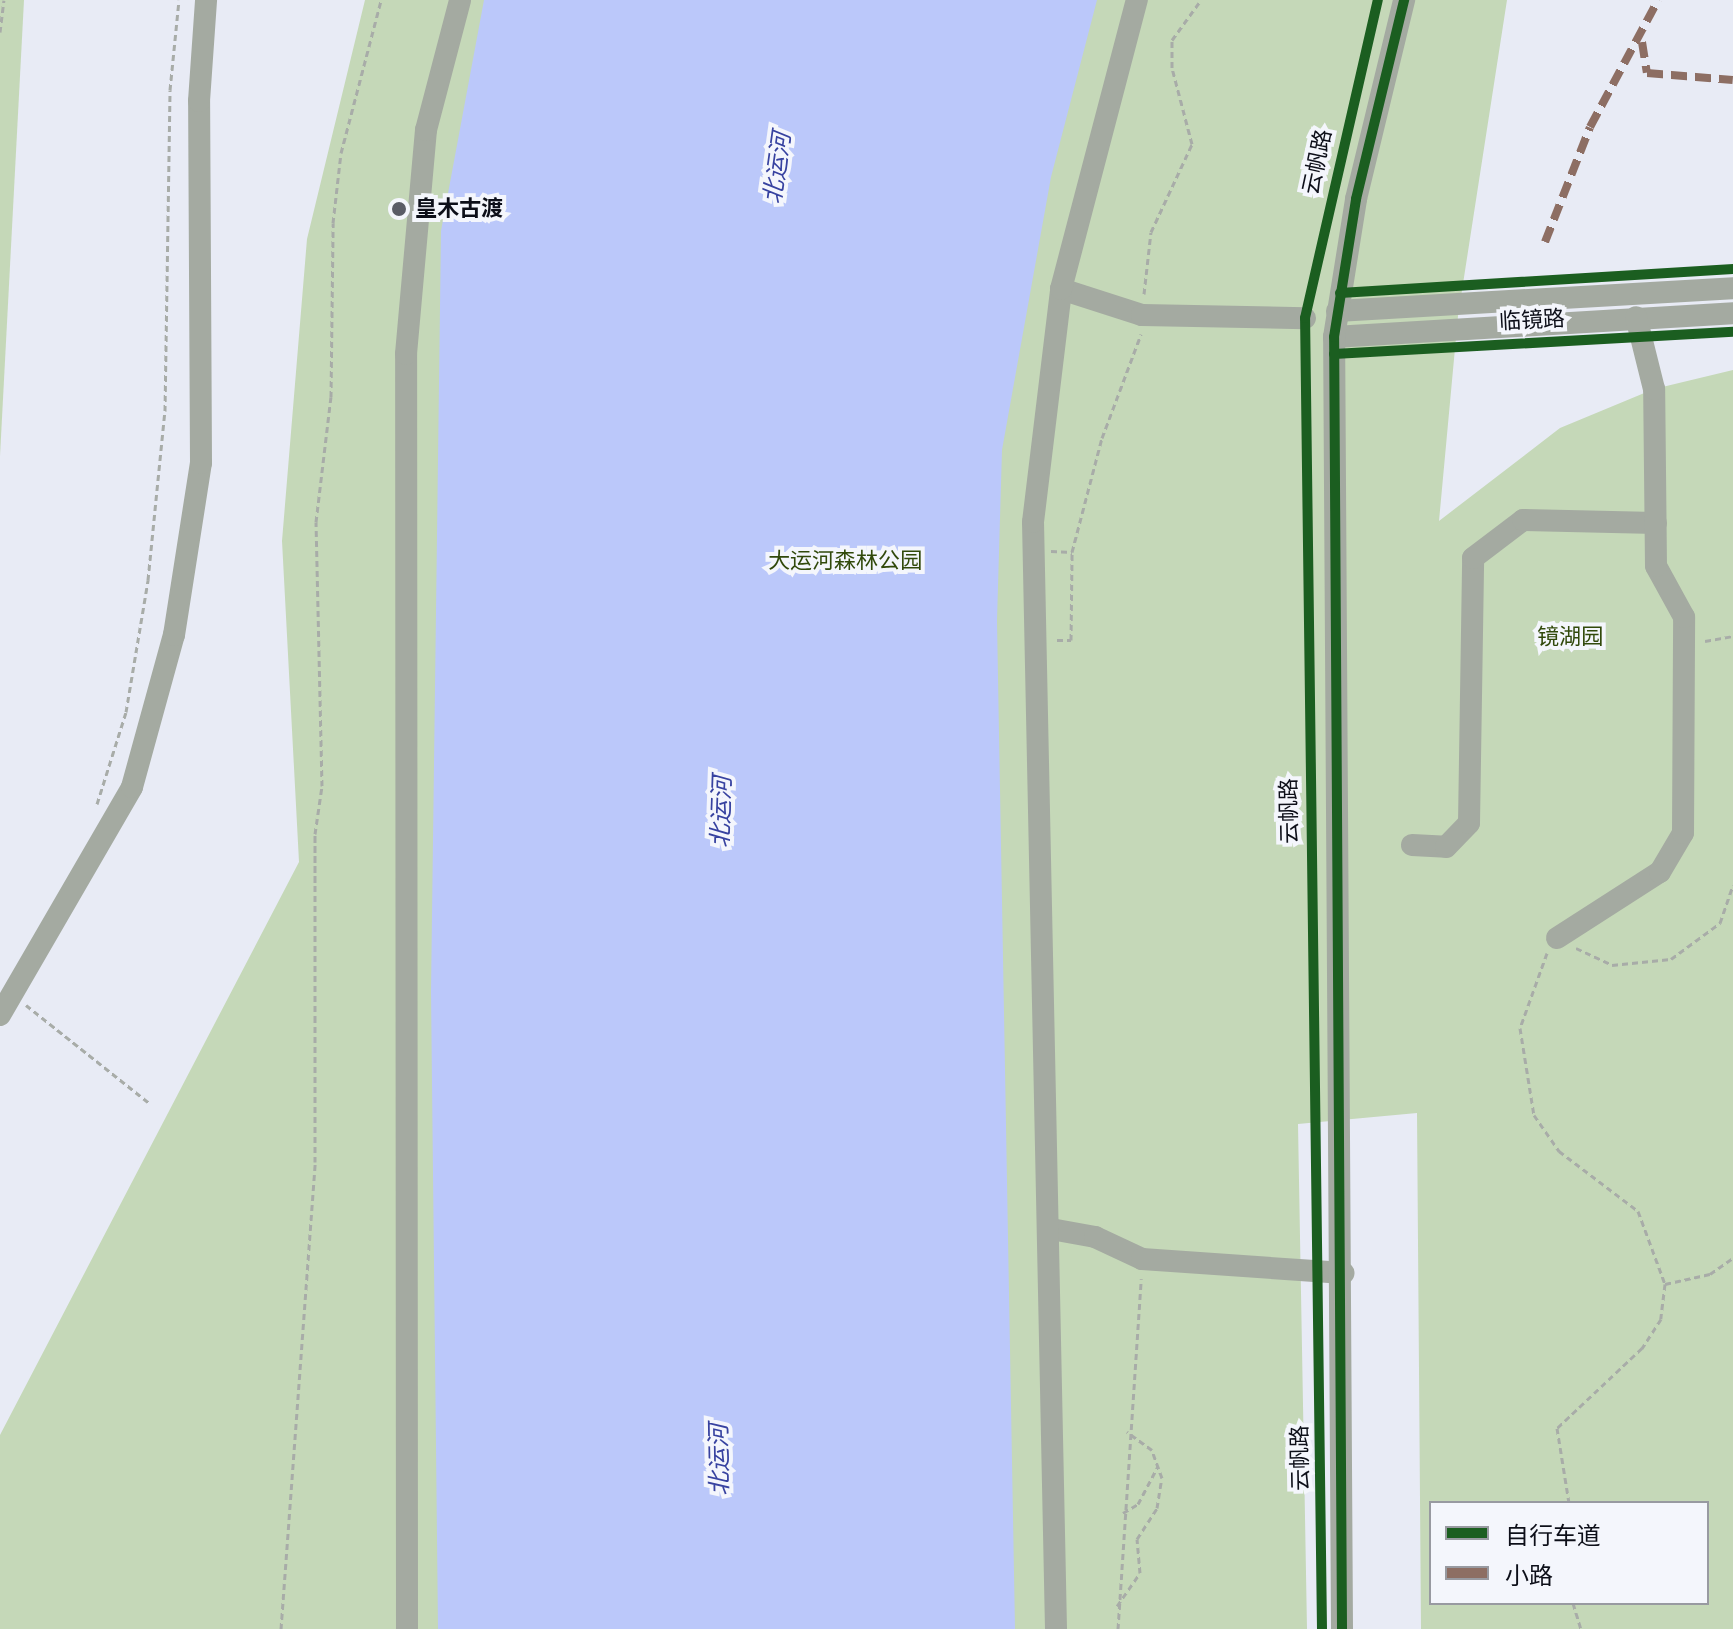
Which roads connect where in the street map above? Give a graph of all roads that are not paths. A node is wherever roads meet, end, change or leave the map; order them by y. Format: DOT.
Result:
graph roads {
  1 [pos="206,0"];
  2 [pos="460,0"];
  3 [pos="1137,0"];
  4 [pos="1404,0"];
  5 [pos="1733,288"];
  6 [pos="1061,289"];
  7 [pos="1337,311"];
  8 [pos="1733,313"];
  9 [pos="1636,317"];
  10 [pos="1305,318"];
  11 [pos="1334,337"];
  12 [pos="1656,523"];
  13 [pos="1412,845"];
  14 [pos="1557,938"];
  15 [pos="0,1015"];
  16 [pos="1051,1229"];
  17 [pos="1344,1273"];
  18 [pos="407,1629"];
  19 [pos="1056,1629"];
  20 [pos="1342,1629"];
  1 -- 15 [label="street"];
  2 -- 18 [label="street"];
  3 -- 6 [label="street"];
  4 -- 7 [label="street, 云帆路"];
  5 -- 7 [label="street, 临镜路"];
  6 -- 10 [label="street"];
  6 -- 16 [label="street"];
  7 -- 11 [label="street, 云帆路"];
  8 -- 9 [label="street, 临镜路"];
  9 -- 11 [label="street, 临镜路"];
  9 -- 12 [label="street"];
  11 -- 17 [label="street, 云帆路"];
  12 -- 13 [label="street"];
  12 -- 14 [label="street"];
  16 -- 17 [label="street"];
  16 -- 19 [label="street"];
  17 -- 20 [label="street, 云帆路"];
}
